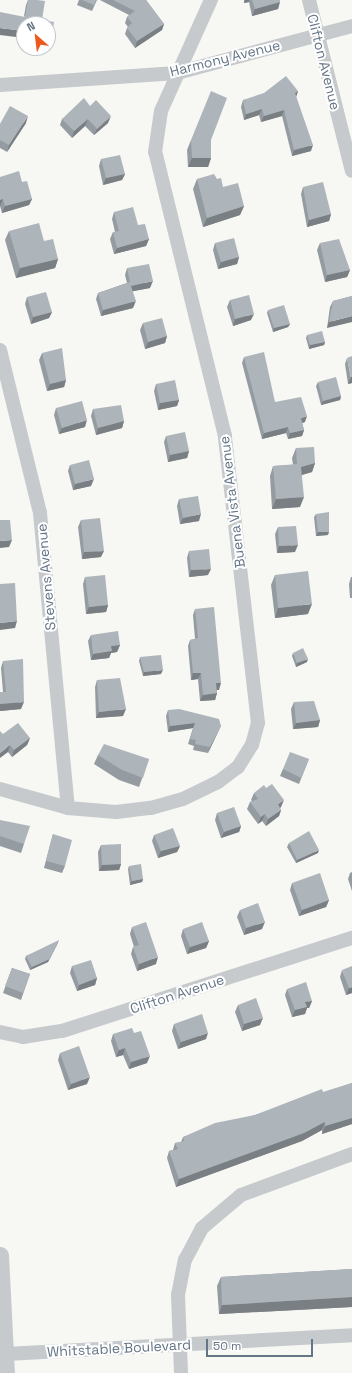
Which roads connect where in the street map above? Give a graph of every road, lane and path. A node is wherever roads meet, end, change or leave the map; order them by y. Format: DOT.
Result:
graph roads {
  1 [pos="210,0"];
  2 [pos="308,0"];
  3 [pos="352,26"];
  4 [pos="317,36"];
  5 [pos="177,73"];
  6 [pos="0,85"];
  7 [pos="352,171"];
  8 [pos="0,350"];
  9 [pos="0,789"];
  10 [pos="68,808"];
  11 [pos="352,938"];
  12 [pos="0,1032"];
  13 [pos="352,1154"];
  14 [pos="0,1255"];
  15 [pos="352,1335"];
  16 [pos="180,1346"];
  17 [pos="6,1354"];
  18 [pos="6,1373"];
  19 [pos="181,1373"];
  1 -- 5 [label="street, Buena Vista Avenue"];
  2 -- 4 [label="street, Clifton Avenue"];
  3 -- 4 [label="street, Harmony Avenue"];
  4 -- 5 [label="street, Harmony Avenue"];
  4 -- 7 [label="street, Clifton Avenue"];
  5 -- 6 [label="street, Harmony Avenue"];
  5 -- 10 [label="street, Buena Vista Avenue"];
  8 -- 10 [label="street, Stevens Avenue"];
  9 -- 10 [label="street, Buena Vista Avenue"];
  11 -- 12 [label="street, Clifton Avenue"];
  13 -- 16 [label="street"];
  14 -- 17 [label="street"];
  15 -- 16 [label="street, Whitstable Boulevard"];
  16 -- 17 [label="street, Whitstable Boulevard"];
  16 -- 19 [label="street"];
  17 -- 18 [label="street"];
}
